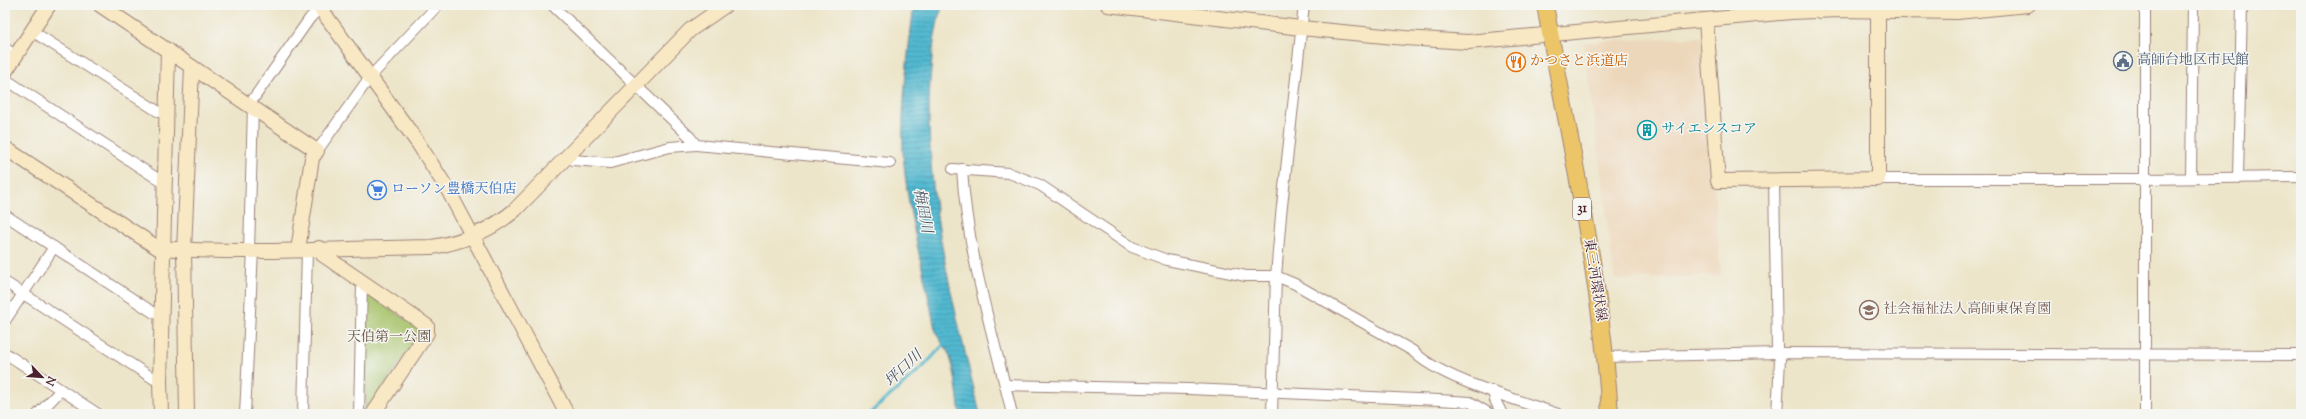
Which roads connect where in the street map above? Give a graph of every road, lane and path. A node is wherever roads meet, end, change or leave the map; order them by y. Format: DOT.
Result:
graph roads {
  1 [pos="49,5"];
  2 [pos="100,5"];
  3 [pos="438,5"];
  4 [pos="552,5"];
  5 [pos="726,5"];
  6 [pos="1108,5"];
  7 [pos="1304,5"];
  8 [pos="1545,5"];
  9 [pos="2028,5"];
  10 [pos="2145,5"];
  11 [pos="2193,5"];
  12 [pos="2242,5"];
  13 [pos="319,7"];
  14 [pos="1878,10"];
  15 [pos="1706,20"];
  16 [pos="1301,28"];
  17 [pos="32,31"];
  18 [pos="1550,34"];
  19 [pos="168,50"];
  20 [pos="10,52"];
  21 [pos="192,68"];
  22 [pos="5,72"];
  23 [pos="370,77"];
  24 [pos="5,79"];
  25 [pos="636,85"];
  26 [pos="251,106"];
  27 [pos="166,114"];
  28 [pos="696,145"];
  29 [pos="5,148"];
  30 [pos="317,151"];
  31 [pos="567,157"];
  32 [pos="890,163"];
  33 [pos="2238,177"];
  34 [pos="2301,177"];
  35 [pos="2191,178"];
  36 [pos="1878,179"];
  37 [pos="2144,179"];
  38 [pos="1774,182"];
  39 [pos="164,184"];
  40 [pos="5,215"];
  41 [pos="473,236"];
  42 [pos="54,247"];
  43 [pos="164,248"];
  44 [pos="308,249"];
  45 [pos="184,250"];
  46 [pos="251,250"];
  47 [pos="1276,276"];
  48 [pos="5,282"];
  49 [pos="362,283"];
  50 [pos="23,294"];
  51 [pos="162,315"];
  52 [pos="5,321"];
  53 [pos="5,353"];
  54 [pos="1779,353"];
  55 [pos="2146,355"];
  56 [pos="2301,355"];
  57 [pos="1606,357"];
  58 [pos="160,381"];
  59 [pos="1005,385"];
  60 [pos="61,390"];
  61 [pos="1493,391"];
  62 [pos="1273,394"];
  63 [pos="38,414"];
  64 [pos="98,414"];
  65 [pos="161,414"];
  66 [pos="187,414"];
  67 [pos="245,414"];
  68 [pos="303,414"];
  69 [pos="359,414"];
  70 [pos="373,414"];
  71 [pos="567,414"];
  72 [pos="1012,414"];
  73 [pos="1272,414"];
  74 [pos="1490,414"];
  75 [pos="1502,414"];
  76 [pos="1558,414"];
  77 [pos="1610,414"];
  78 [pos="1777,414"];
  79 [pos="2145,414"];
  1 -- 17 [label="street"];
  2 -- 19 [label="street"];
  3 -- 23 [label="street"];
  4 -- 25 [label="street"];
  5 -- 25 [label="street"];
  6 -- 16 [label="street"];
  7 -- 16 [label="street"];
  8 -- 18 [label="main road, 東三河環状線 / 31"];
  9 -- 14 [label="street"];
  10 -- 37 [label="street"];
  11 -- 35 [label="street"];
  12 -- 33 [label="street"];
  13 -- 23 [label="street"];
  13 -- 26 [label="street"];
  14 -- 15 [label="street"];
  14 -- 36 [label="street"];
  15 -- 18 [label="street"];
  15 -- 38 [label="street"];
  16 -- 18 [label="street"];
  16 -- 47 [label="street"];
  17 -- 20 [label="street"];
  17 -- 27 [label="street"];
  18 -- 57 [label="main road, 東三河環状線 / 31"];
  19 -- 21 [label="street"];
  19 -- 27 [label="street"];
  20 -- 22 [label="street"];
  21 -- 26 [label="street"];
  21 -- 45 [label="street"];
  23 -- 30 [label="street"];
  23 -- 41 [label="street"];
  24 -- 39 [label="street"];
  25 -- 28 [label="street"];
  25 -- 31 [label="street"];
  26 -- 30 [label="street"];
  26 -- 46 [label="street"];
  27 -- 39 [label="street"];
  28 -- 31 [label="street"];
  28 -- 32 [label="street"];
  29 -- 43 [label="street"];
  30 -- 44 [label="street"];
  31 -- 41 [label="street"];
  33 -- 34 [label="street"];
  33 -- 35 [label="street"];
  35 -- 37 [label="street"];
  36 -- 37 [label="street"];
  36 -- 38 [label="street"];
  37 -- 55 [label="street"];
  38 -- 54 [label="street"];
  39 -- 43 [label="street"];
  40 -- 42 [label="street"];
  41 -- 44 [label="street"];
  41 -- 71 [label="street"];
  42 -- 50 [label="street"];
  42 -- 51 [label="street"];
  43 -- 45 [label="street"];
  43 -- 51 [label="street"];
  44 -- 46 [label="street"];
  44 -- 49 [label="street"];
  44 -- 68 [label="street"];
  45 -- 46 [label="street"];
  45 -- 66 [label="street"];
  46 -- 67 [label="street"];
  47 -- 59 [label="street"];
  47 -- 61 [label="street"];
  47 -- 62 [label="street"];
  48 -- 50 [label="street"];
  49 -- 69 [label="street"];
  49 -- 70 [label="street"];
  50 -- 52 [label="street"];
  50 -- 58 [label="street"];
  51 -- 58 [label="street"];
  53 -- 60 [label="street"];
  54 -- 55 [label="street"];
  54 -- 57 [label="street"];
  54 -- 78 [label="street"];
  55 -- 56 [label="street"];
  55 -- 79 [label="street"];
  57 -- 77 [label="main road, 東三河環状線 / 31"];
  58 -- 65 [label="street"];
  59 -- 62 [label="street"];
  59 -- 72 [label="street"];
  60 -- 63 [label="street"];
  60 -- 64 [label="street"];
  61 -- 75 [label="street"];
  61 -- 76 [label="street"];
  62 -- 73 [label="street"];
  62 -- 74 [label="street"];
}
